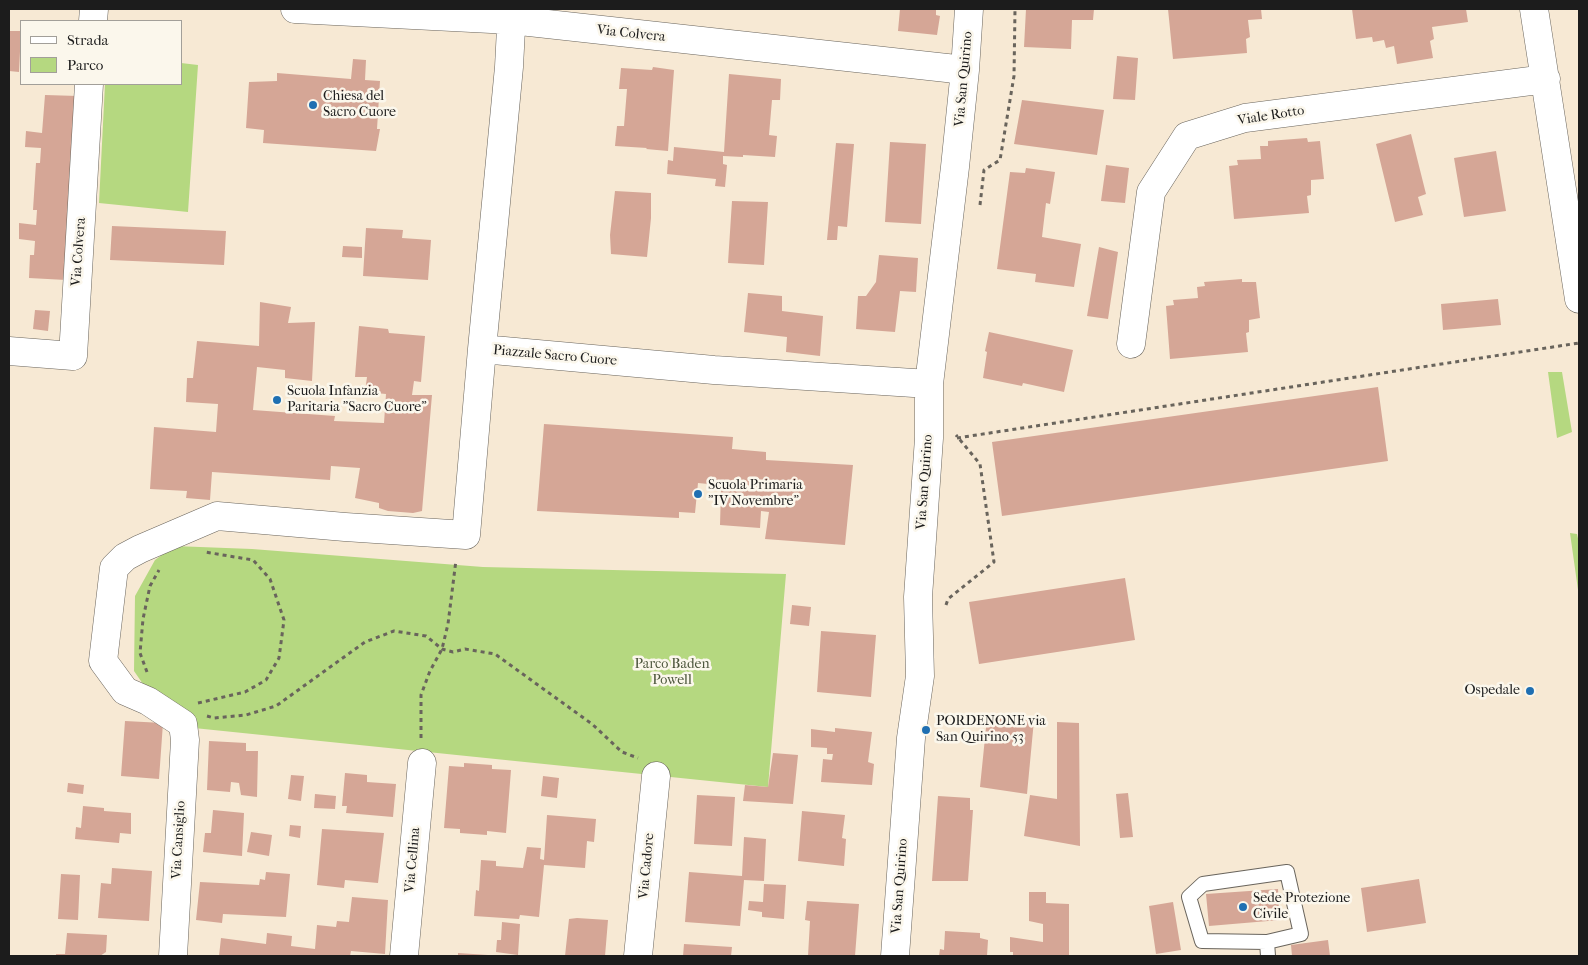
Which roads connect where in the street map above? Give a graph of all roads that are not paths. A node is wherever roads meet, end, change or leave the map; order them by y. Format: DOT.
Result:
graph roads {
  1 [pos="295,9"];
  2 [pos="970,9"];
  3 [pos="1534,9"];
  4 [pos="512,15"];
  5 [pos="966,70"];
  6 [pos="1546,79"];
  7 [pos="89,85"];
  8 [pos="1579,299"];
  9 [pos="1131,344"];
  10 [pos="482,350"];
  11 [pos="9,351"];
  12 [pos="929,384"];
  13 [pos="422,763"];
  14 [pos="656,776"];
  15 [pos="1267,942"];
  16 [pos="173,956"];
  17 [pos="404,956"];
  18 [pos="638,956"];
  19 [pos="895,956"];
  20 [pos="1268,956"];
  1 -- 4 [label="street, Via Colvera"];
  2 -- 5 [label="street, Via San Quirino"];
  3 -- 6 [label="street"];
  4 -- 5 [label="street, Via Colvera"];
  4 -- 10 [label="street, Piazzale Sacro Cuore"];
  5 -- 12 [label="street, Via San Quirino"];
  6 -- 8 [label="street"];
  6 -- 9 [label="street, Viale Rotto"];
  7 -- 11 [label="street, Via Colvera"];
  10 -- 12 [label="street, Piazzale Sacro Cuore"];
  10 -- 16 [label="street, Via Cansiglio"];
  12 -- 19 [label="street, Via San Quirino"];
  13 -- 17 [label="street, Via Cellina"];
  14 -- 18 [label="street, Via Cadore"];
  15 -- 15 [label="lane"];
  15 -- 20 [label="lane"];
}
